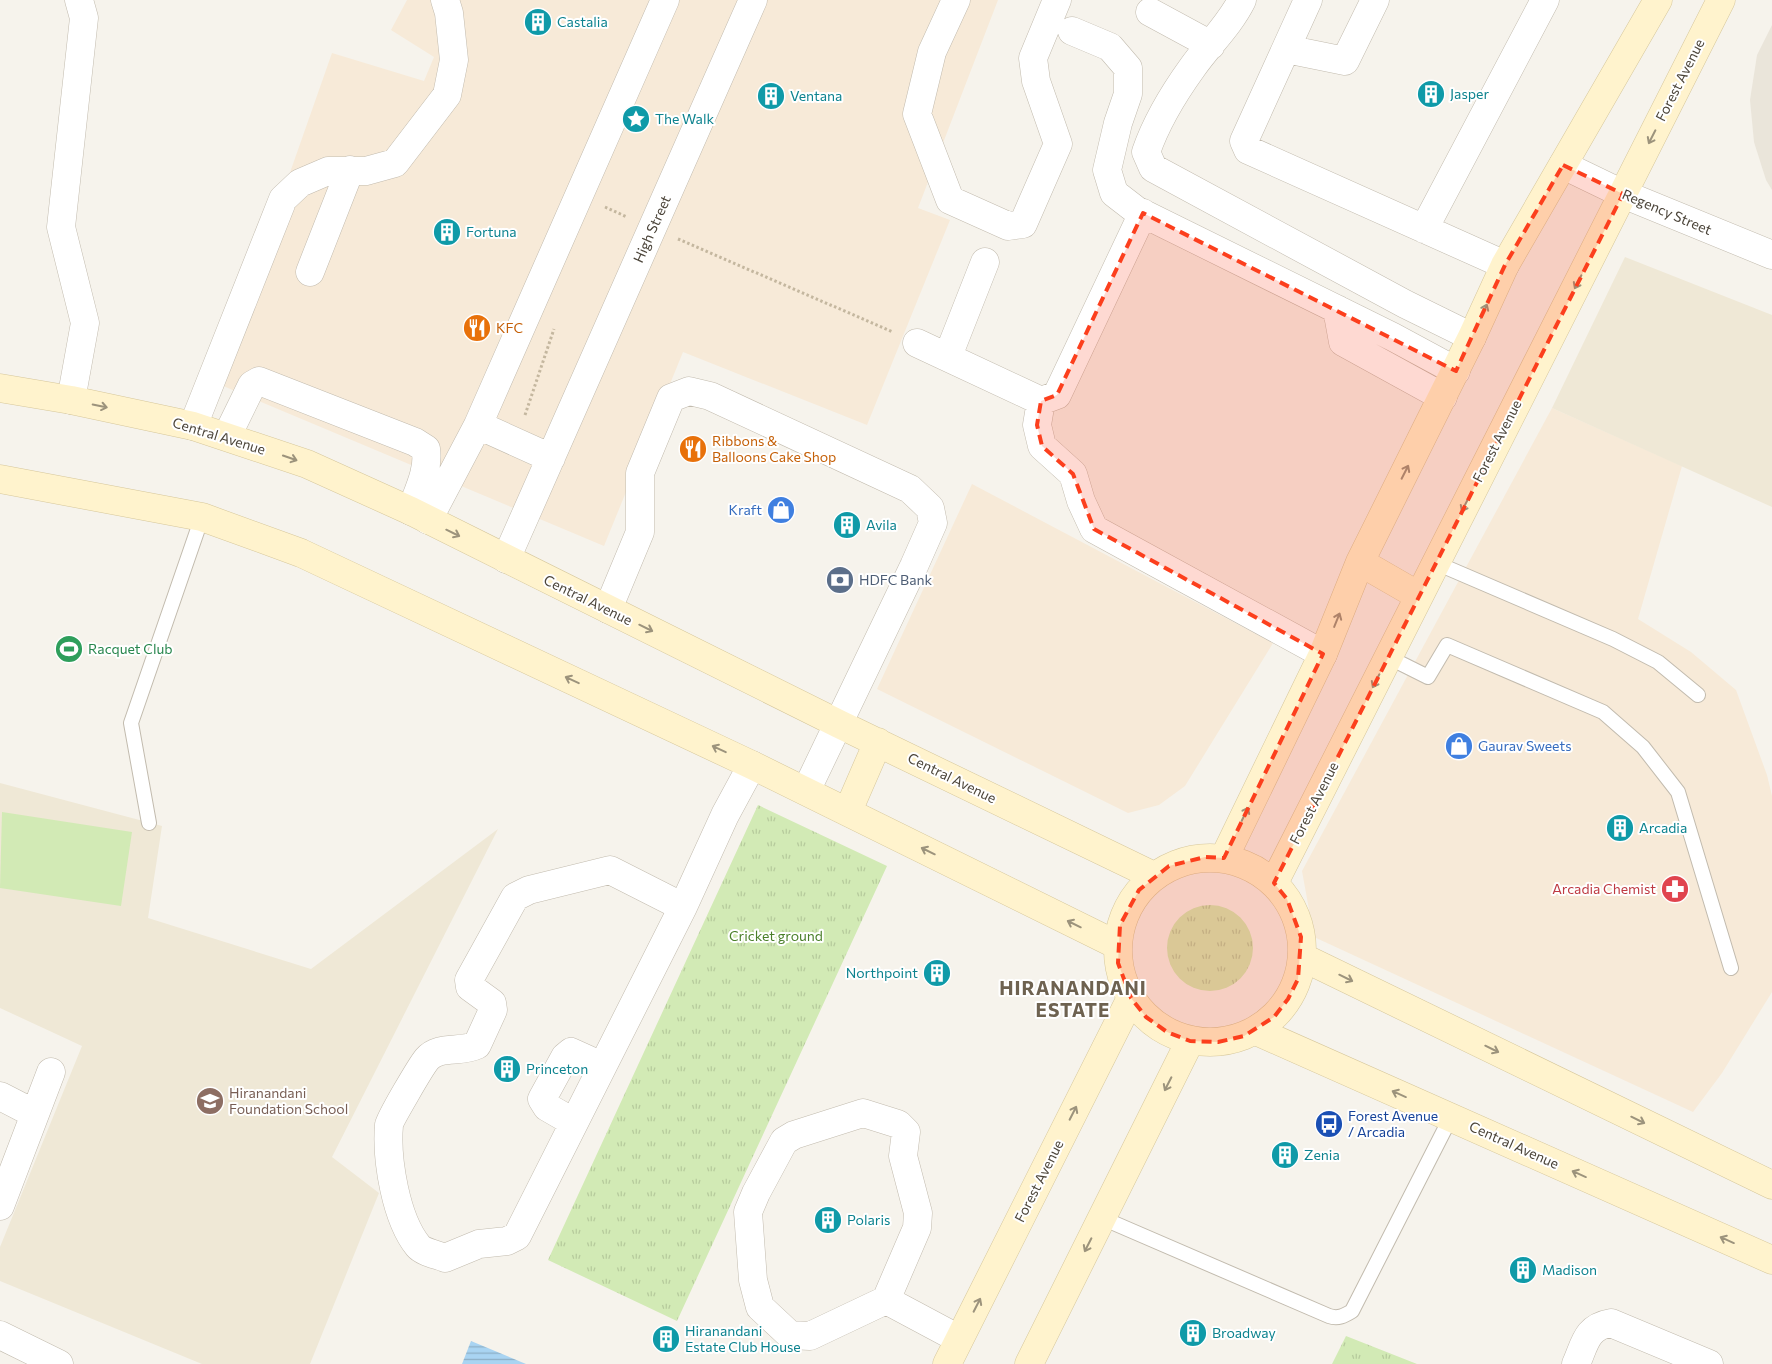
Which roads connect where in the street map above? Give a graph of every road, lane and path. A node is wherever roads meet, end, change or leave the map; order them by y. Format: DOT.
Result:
graph roads {
  1 [pos="445,0"];
  2 [pos="665,0"];
  3 [pos="753,0"];
  4 [pos="956,0"];
  5 [pos="1057,0"];
  6 [pos="1242,0"];
  7 [pos="1308,0"];
  8 [pos="1375,0"];
  9 [pos="1545,0"];
  10 [pos="1721,0"];
  11 [pos="1654,1"];
  12 [pos="86,6"];
  13 [pos="1150,12"];
  14 [pos="1072,31"];
  15 [pos="1211,45"];
  16 [pos="1286,49"];
  17 [pos="1563,165"];
  18 [pos="350,170"];
  19 [pos="1623,194"];
  20 [pos="579,196"];
  21 [pos="1143,213"];
  22 [pos="652,228"];
  23 [pos="1424,229"];
  24 [pos="1772,255"];
  25 [pos="985,262"];
  26 [pos="1505,265"];
  27 [pos="310,272"];
  28 [pos="1337,309"];
  29 [pos="1472,337"];
  30 [pos="917,343"];
  31 [pos="948,356"];
  32 [pos="1456,370"];
  33 [pos="0,388"];
  34 [pos="1443,397"];
  35 [pos="72,400"];
  36 [pos="1041,401"];
  37 [pos="478,425"];
  38 [pos="193,426"];
  39 [pos="227,436"];
  40 [pos="551,458"];
  41 [pos="0,479"];
  42 [pos="419,516"];
  43 [pos="202,517"];
  44 [pos="506,559"];
  45 [pos="1360,562"];
  46 [pos="1436,562"];
  47 [pos="1419,596"];
  48 [pos="608,609"];
  49 [pos="1323,654"];
  50 [pos="1388,657"];
  51 [pos="1698,695"];
  52 [pos="839,724"];
  53 [pos="878,742"];
  54 [pos="752,765"];
  55 [pos="806,791"];
  56 [pos="848,811"];
  57 [pos="148,823"];
  58 [pos="1224,858"];
  59 [pos="1154,876"];
  60 [pos="1274,883"];
  61 [pos="683,907"];
  62 [pos="1117,945"];
  63 [pos="1302,957"];
  64 [pos="1731,968"];
  65 [pos="1130,998"];
  66 [pos="1256,1030"];
  67 [pos="1190,1041"];
  68 [pos="602,1066"];
  69 [pos="51,1072"];
  70 [pos="0,1096"];
  71 [pos="35,1114"];
  72 [pos="1451,1117"];
  73 [pos="573,1122"];
  74 [pos="1772,1185"];
  75 [pos="0,1206"];
  76 [pos="1102,1218"];
  77 [pos="1772,1260"];
  78 [pos="886,1300"];
  79 [pos="0,1335"];
  80 [pos="959,1339"];
  81 [pos="59,1364"];
  82 [pos="947,1364"];
  83 [pos="1029,1364"];
  84 [pos="1576,1364"];
  85 [pos="1709,1364"];
  1 -- 18 [label="street"];
  2 -- 20 [label="street"];
  3 -- 22 [label="street, High Street"];
  4 -- 5 [label="street"];
  6 -- 15 [label="street"];
  7 -- 16 [label="street"];
  8 -- 16 [label="street"];
  9 -- 23 [label="street"];
  10 -- 19 [label="main road, Forest Avenue, one-way"];
  11 -- 17 [label="main road"];
  12 -- 35 [label="street"];
  13 -- 15 [label="street"];
  14 -- 21 [label="street"];
  15 -- 29 [label="street"];
  16 -- 23 [label="street"];
  17 -- 19 [label="street, Regency Street"];
  17 -- 26 [label="main road"];
  18 -- 27 [label="street"];
  18 -- 38 [label="street"];
  19 -- 24 [label="street, Regency Street"];
  19 -- 46 [label="main road, Forest Avenue, one-way"];
  20 -- 22 [label="path"];
  20 -- 37 [label="street"];
  21 -- 28 [label="street"];
  21 -- 36 [label="street"];
  22 -- 30 [label="path"];
  22 -- 40 [label="street, High Street"];
  23 -- 26 [label="street"];
  25 -- 31 [label="street"];
  29 -- 26 [label="main road, one-way"];
  28 -- 32 [label="street"];
  28 -- 34 [label="street"];
  29 -- 32 [label="main road"];
  30 -- 31 [label="street"];
  31 -- 36 [label="street"];
  32 -- 34 [label="main road"];
  33 -- 35 [label="main road, Central Avenue"];
  45 -- 34 [label="main road, one-way"];
  35 -- 38 [label="main road, Central Avenue, one-way"];
  36 -- 49 [label="street"];
  37 -- 40 [label="street"];
  37 -- 42 [label="street"];
  38 -- 39 [label="main road, Central Avenue"];
  39 -- 42 [label="main road, Central Avenue, one-way"];
  39 -- 42 [label="street"];
  40 -- 44 [label="street, High Street"];
  41 -- 43 [label="main road"];
  42 -- 44 [label="main road, Central Avenue, one-way"];
  54 -- 43 [label="main road, one-way"];
  43 -- 57 [label="lane"];
  44 -- 48 [label="main road, Central Avenue"];
  45 -- 47 [label="main road"];
  49 -- 45 [label="main road, one-way"];
  46 -- 47 [label="main road, Forest Avenue"];
  46 -- 51 [label="lane"];
  47 -- 50 [label="main road, Forest Avenue"];
  48 -- 52 [label="main road, Central Avenue, one-way"];
  48 -- 52 [label="street"];
  58 -- 49 [label="main road, one-way"];
  50 -- 60 [label="main road, Forest Avenue, one-way"];
  50 -- 64 [label="lane"];
  52 -- 53 [label="main road, Central Avenue"];
  52 -- 55 [label="street"];
  53 -- 56 [label="main road"];
  53 -- 59 [label="main road, Central Avenue"];
  54 -- 55 [label="main road"];
  54 -- 61 [label="street"];
  55 -- 56 [label="main road"];
  62 -- 56 [label="main road, one-way"];
  58 -- 59 [label="main road"];
  58 -- 60 [label="main road"];
  59 -- 62 [label="main road"];
  60 -- 63 [label="main road"];
  61 -- 68 [label="street"];
  61 -- 73 [label="street"];
  62 -- 65 [label="main road"];
  63 -- 66 [label="main road"];
  63 -- 74 [label="main road, one-way"];
  65 -- 67 [label="main road"];
  80 -- 65 [label="main road, Forest Avenue, one-way"];
  66 -- 67 [label="main road"];
  72 -- 66 [label="main road, Central Avenue, one-way"];
  67 -- 76 [label="main road, one-way"];
  68 -- 73 [label="street"];
  68 -- 73 [label="street"];
  69 -- 71 [label="street"];
  70 -- 71 [label="street"];
  71 -- 75 [label="street"];
  72 -- 76 [label="lane"];
  77 -- 72 [label="main road, Central Avenue, one-way"];
  76 -- 83 [label="main road, one-way"];
  78 -- 78 [label="street"];
  78 -- 80 [label="street"];
  79 -- 81 [label="street"];
  80 -- 82 [label="main road, Forest Avenue"];
  84 -- 85 [label="street"];
}
